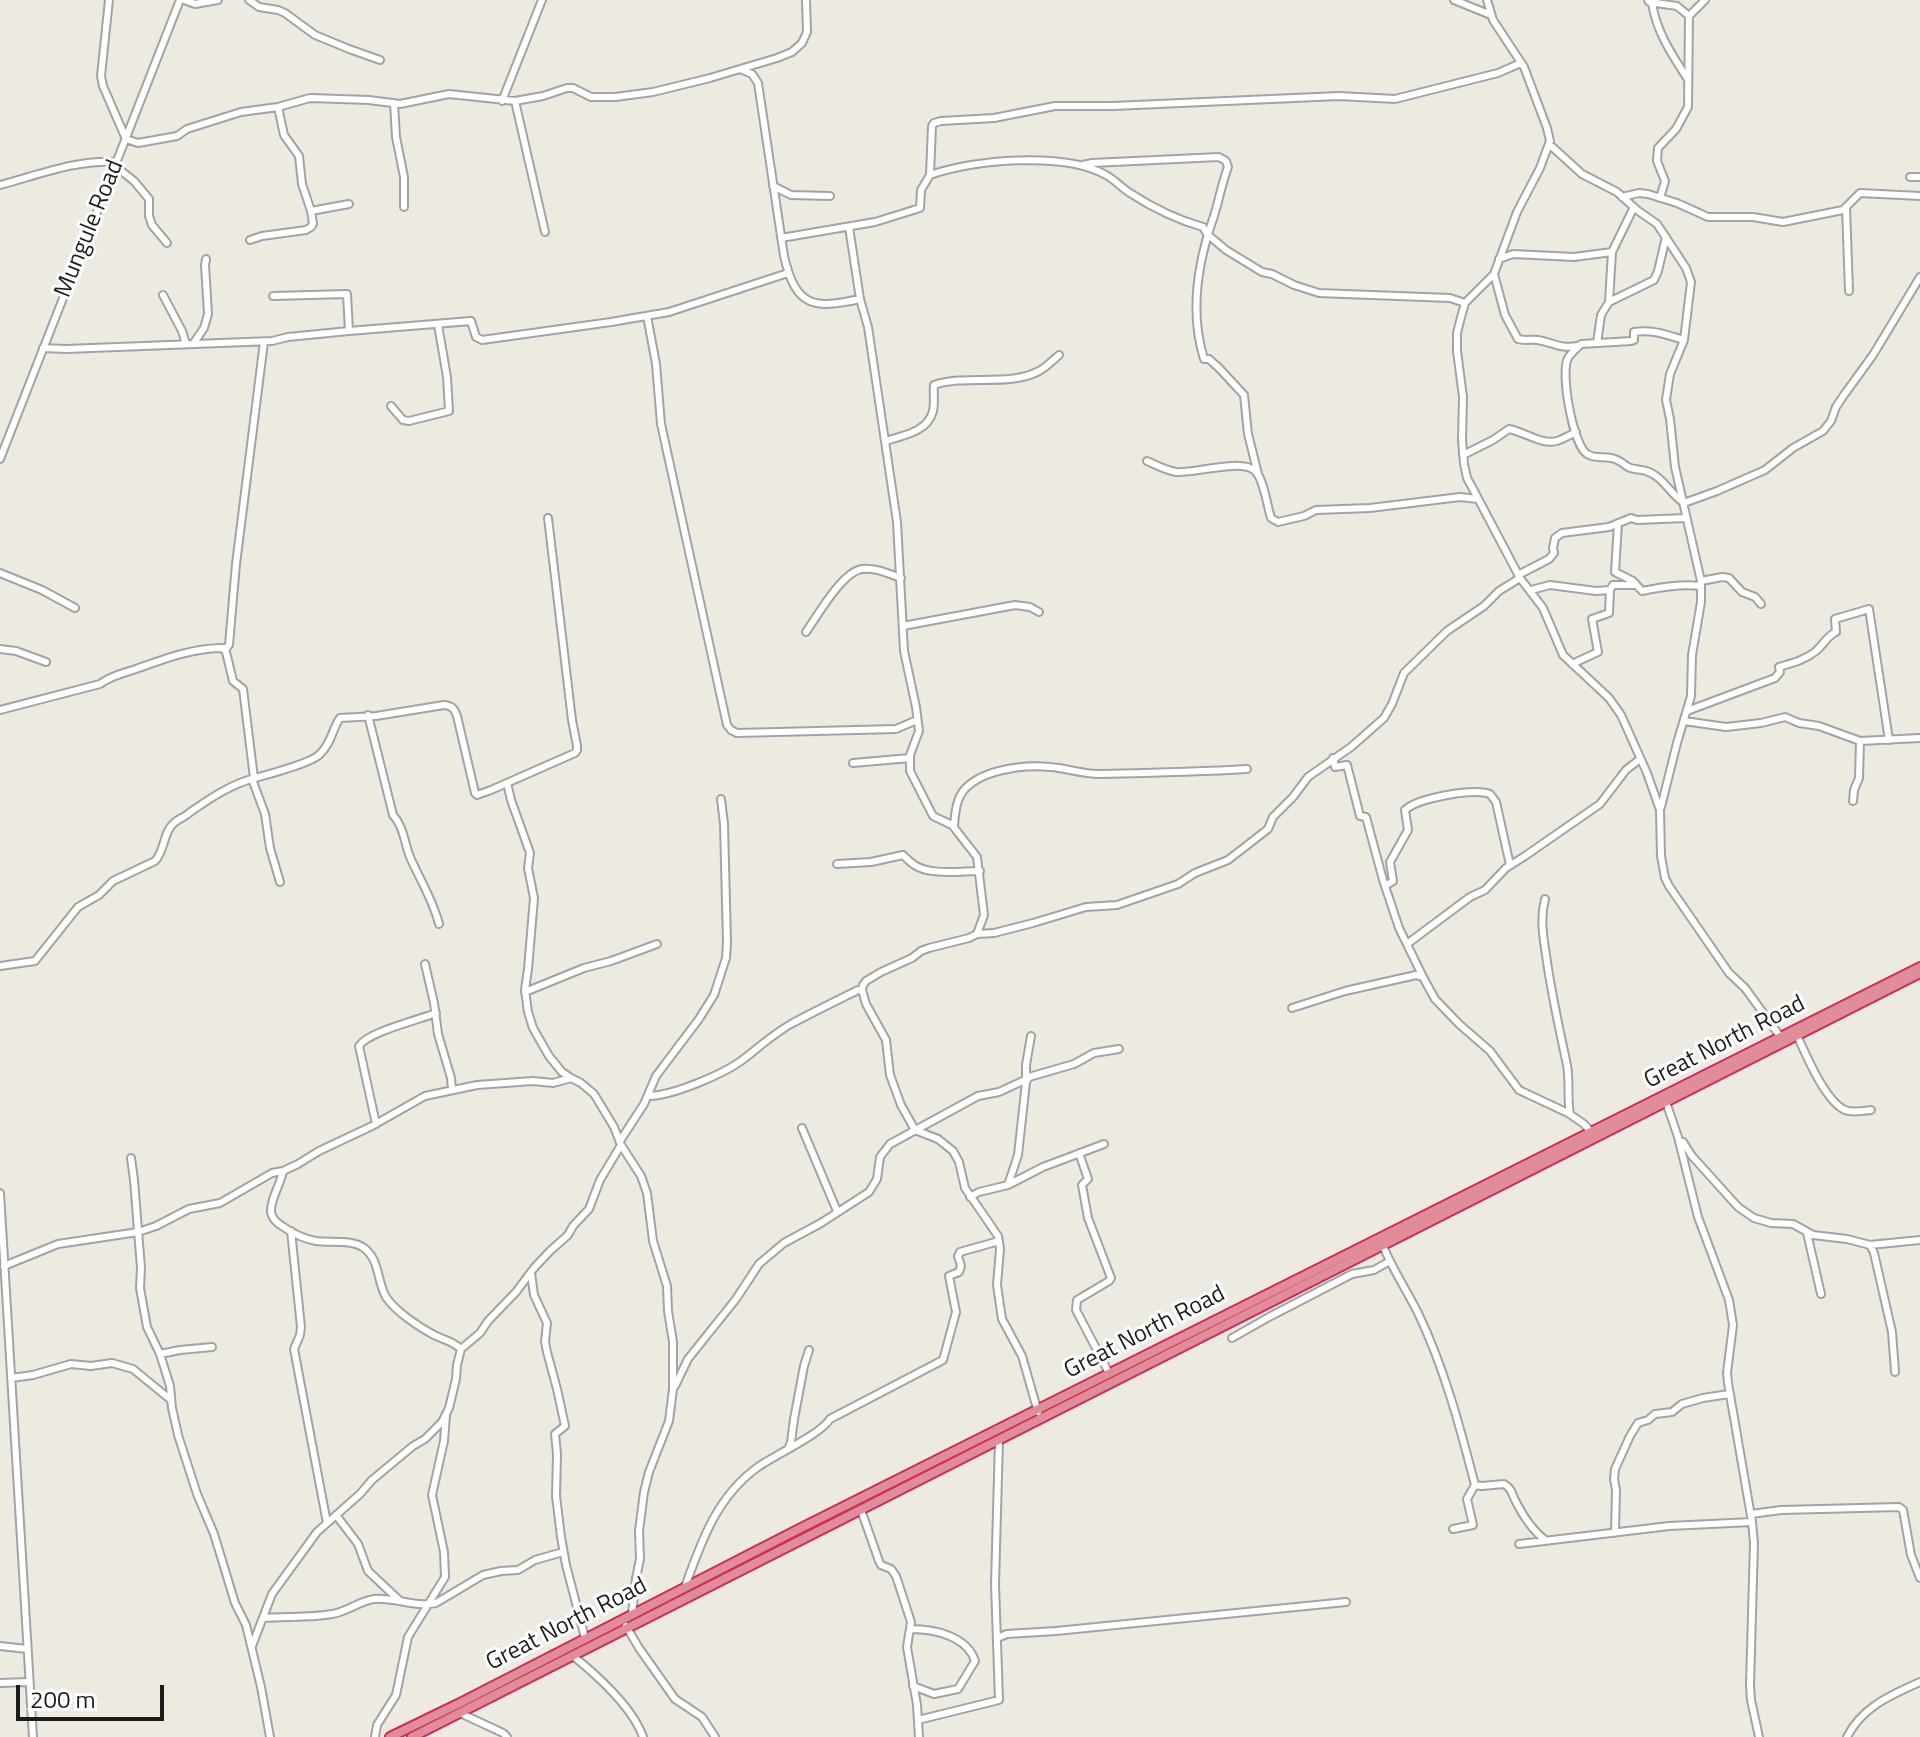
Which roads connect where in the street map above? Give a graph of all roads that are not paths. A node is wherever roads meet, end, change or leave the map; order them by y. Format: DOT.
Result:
graph roads {
  1 [pos="109,0"];
  2 [pos="182,0"];
  3 [pos="218,0"];
  4 [pos="249,0"];
  5 [pos="542,0"];
  6 [pos="806,0"];
  7 [pos="1454,0"];
  8 [pos="1487,0"];
  9 [pos="1705,0"];
  10 [pos="1650,1"];
  11 [pos="1491,15"];
  12 [pos="1689,16"];
  13 [pos="380,60"];
  14 [pos="1521,63"];
  15 [pos="740,69"];
  16 [pos="1688,81"];
  17 [pos="502,101"];
  18 [pos="515,101"];
  19 [pos="394,103"];
  20 [pos="278,107"];
  21 [pos="126,139"];
  22 [pos="1549,144"];
  23 [pos="116,164"];
  24 [pos="1079,166"];
  25 [pos="930,175"];
  26 [pos="1910,177"];
  27 [pos="1920,177"];
  28 [pos="0,185"];
  29 [pos="773,186"];
  30 [pos="830,196"];
  31 [pos="1920,196"];
  32 [pos="1622,197"];
  33 [pos="1660,198"];
  34 [pos="349,204"];
  35 [pos="404,207"];
  36 [pos="1634,207"];
  37 [pos="1846,207"];
  38 [pos="311,211"];
  39 [pos="849,227"];
  40 [pos="545,232"];
  41 [pos="1207,234"];
  42 [pos="1666,237"];
  43 [pos="781,238"];
  44 [pos="250,240"];
  45 [pos="167,243"];
  46 [pos="1612,252"];
  47 [pos="206,259"];
  48 [pos="1499,259"];
  49 [pos="788,273"];
  50 [pos="1494,274"];
  51 [pos="1920,277"];
  52 [pos="1849,291"];
  53 [pos="163,295"];
  54 [pos="273,296"];
  55 [pos="860,299"];
  56 [pos="1609,302"];
  57 [pos="1465,303"];
  58 [pos="647,316"];
  59 [pos="438,325"];
  60 [pos="349,331"];
  61 [pos="1684,340"];
  62 [pos="264,342"];
  63 [pos="1597,343"];
  64 [pos="190,344"];
  65 [pos="1578,346"];
  66 [pos="43,348"];
  67 [pos="1059,355"];
  68 [pos="391,406"];
  69 [pos="1576,432"];
  70 [pos="885,441"];
  71 [pos="1463,455"];
  72 [pos="0,459"];
  73 [pos="1147,461"];
  74 [pos="1258,474"];
  75 [pos="1478,499"];
  76 [pos="1684,503"];
  77 [pos="548,518"];
  78 [pos="1686,518"];
  79 [pos="1618,523"];
  80 [pos="0,573"];
  81 [pos="1519,576"];
  82 [pos="901,578"];
  83 [pos="1701,584"];
  84 [pos="1636,585"];
  85 [pos="1531,590"];
  86 [pos="1610,590"];
  87 [pos="1761,604"];
  88 [pos="75,608"];
  89 [pos="1039,612"];
  90 [pos="903,626"];
  91 [pos="806,632"];
  92 [pos="0,649"];
  93 [pos="225,650"];
  94 [pos="46,662"];
  95 [pos="1572,664"];
  96 [pos="0,710"];
  97 [pos="1687,711"];
  98 [pos="368,715"];
  99 [pos="917,720"];
  100 [pos="1684,721"];
  101 [pos="1920,738"];
  102 [pos="1889,740"];
  103 [pos="1860,741"];
  104 [pos="910,758"];
  105 [pos="1333,758"];
  106 [pos="1640,759"];
  107 [pos="853,763"];
  108 [pos="1247,769"];
  109 [pos="253,778"];
  110 [pos="507,783"];
  111 [pos="721,799"];
  112 [pos="1853,801"];
  113 [pos="1660,810"];
  114 [pos="954,826"];
  115 [pos="837,864"];
  116 [pos="1510,865"];
  117 [pos="980,871"];
  118 [pos="280,882"];
  119 [pos="1385,886"];
  120 [pos="1545,899"];
  121 [pos="439,924"];
  122 [pos="977,934"];
  123 [pos="657,944"];
  124 [pos="1407,944"];
  125 [pos="425,964"];
  126 [pos="0,966"];
  127 [pos="1920,967"];
  128 [pos="1920,973"];
  129 [pos="1422,977"];
  130 [pos="862,990"];
  131 [pos="525,992"];
  132 [pos="1292,1008"];
  133 [pos="436,1013"];
  134 [pos="1796,1033"];
  135 [pos="1031,1036"];
  136 [pos="1783,1040"];
  137 [pos="1119,1049"];
  138 [pos="451,1078"];
  139 [pos="571,1078"];
  140 [pos="1026,1079"];
  141 [pos="468,1087"];
  142 [pos="452,1090"];
  143 [pos="648,1096"];
  144 [pos="1665,1099"];
  145 [pos="1871,1110"];
  146 [pos="1570,1114"];
  147 [pos="376,1124"];
  148 [pos="802,1128"];
  149 [pos="915,1130"];
  150 [pos="1594,1135"];
  151 [pos="1678,1137"];
  152 [pos="621,1143"];
  153 [pos="1104,1144"];
  154 [pos="1079,1153"];
  155 [pos="131,1158"];
  156 [pos="283,1171"];
  157 [pos="1008,1185"];
  158 [pos="0,1193"];
  159 [pos="970,1197"];
  160 [pos="837,1211"];
  161 [pos="291,1231"];
  162 [pos="138,1232"];
  163 [pos="1807,1233"];
  164 [pos="1920,1240"];
  165 [pos="999,1241"];
  166 [pos="1381,1242"];
  167 [pos="1870,1245"];
  168 [pos="1390,1261"];
  169 [pos="4,1266"];
  170 [pos="531,1273"];
  171 [pos="2,1280"];
  172 [pos="1821,1294"];
  173 [pos="1232,1338"];
  174 [pos="0,1340"];
  175 [pos="9,1340"];
  176 [pos="212,1347"];
  177 [pos="461,1349"];
  178 [pos="809,1350"];
  179 [pos="160,1354"];
  180 [pos="1895,1372"];
  181 [pos="1109,1373"];
  182 [pos="11,1378"];
  183 [pos="673,1389"];
  184 [pos="1729,1394"];
  185 [pos="171,1400"];
  186 [pos="1039,1414"];
  187 [pos="446,1415"];
  188 [pos="999,1440"];
  189 [pos="789,1447"];
  190 [pos="1475,1485"];
  191 [pos="861,1510"];
  192 [pos="336,1515"];
  193 [pos="1752,1518"];
  194 [pos="327,1523"];
  195 [pos="1453,1529"];
  196 [pos="1615,1533"];
  197 [pos="1545,1540"];
  198 [pos="1519,1544"];
  199 [pos="563,1552"];
  200 [pos="1920,1578"];
  201 [pos="685,1587"];
  202 [pos="400,1600"];
  203 [pos="1346,1602"];
  204 [pos="428,1605"];
  205 [pos="632,1614"];
  206 [pos="263,1618"];
  207 [pos="623,1619"];
  208 [pos="627,1628"];
  209 [pos="911,1629"];
  210 [pos="585,1638"];
  211 [pos="997,1638"];
  212 [pos="0,1646"];
  213 [pos="252,1646"];
  214 [pos="27,1649"];
  215 [pos="573,1656"];
  216 [pos="29,1682"];
  217 [pos="1920,1682"];
  218 [pos="0,1683"];
  219 [pos="913,1686"];
  220 [pos="460,1713"];
  221 [pos="918,1720"];
  222 [pos="33,1737"];
  223 [pos="270,1737"];
  224 [pos="375,1737"];
  225 [pos="390,1737"];
  226 [pos="412,1737"];
  227 [pos="507,1737"];
  228 [pos="643,1737"];
  229 [pos="715,1737"];
  230 [pos="919,1737"];
  231 [pos="1759,1737"];
  232 [pos="1847,1737"];
  1 -- 21 [label="street"];
  2 -- 3 [label="street"];
  2 -- 21 [label="street, Mungule Road"];
  4 -- 13 [label="street"];
  5 -- 17 [label="street"];
  6 -- 15 [label="street"];
  7 -- 11 [label="street"];
  8 -- 11 [label="street"];
  9 -- 12 [label="street"];
  10 -- 12 [label="street"];
  10 -- 16 [label="street"];
  11 -- 14 [label="street"];
  12 -- 16 [label="street"];
  14 -- 22 [label="street"];
  14 -- 25 [label="street"];
  15 -- 18 [label="street"];
  15 -- 29 [label="street"];
  16 -- 33 [label="street"];
  17 -- 18 [label="street"];
  17 -- 19 [label="street"];
  18 -- 40 [label="street"];
  19 -- 20 [label="street"];
  19 -- 35 [label="street"];
  20 -- 21 [label="street"];
  20 -- 38 [label="street"];
  21 -- 23 [label="street, Mungule Road"];
  22 -- 32 [label="street"];
  22 -- 48 [label="street"];
  23 -- 28 [label="street"];
  23 -- 45 [label="street"];
  23 -- 66 [label="street, Mungule Road"];
  24 -- 25 [label="street"];
  24 -- 41 [label="street"];
  24 -- 41 [label="street"];
  25 -- 39 [label="street"];
  26 -- 27 [label="street"];
  29 -- 30 [label="street"];
  29 -- 43 [label="street"];
  31 -- 37 [label="street"];
  32 -- 33 [label="street"];
  32 -- 36 [label="street"];
  33 -- 37 [label="street"];
  34 -- 38 [label="street"];
  36 -- 42 [label="street"];
  36 -- 46 [label="street"];
  37 -- 52 [label="street"];
  38 -- 44 [label="street"];
  39 -- 43 [label="street"];
  39 -- 55 [label="street"];
  41 -- 57 [label="street"];
  41 -- 74 [label="street"];
  42 -- 56 [label="street"];
  42 -- 61 [label="street"];
  43 -- 49 [label="street"];
  46 -- 48 [label="street"];
  46 -- 56 [label="street"];
  47 -- 64 [label="street"];
  48 -- 50 [label="street"];
  49 -- 55 [label="street"];
  49 -- 58 [label="street"];
  50 -- 57 [label="street"];
  50 -- 65 [label="street"];
  51 -- 76 [label="street"];
  53 -- 64 [label="street"];
  54 -- 60 [label="street"];
  55 -- 70 [label="street"];
  56 -- 63 [label="street"];
  57 -- 71 [label="street"];
  58 -- 59 [label="street"];
  58 -- 99 [label="street"];
  59 -- 60 [label="street"];
  59 -- 68 [label="street"];
  60 -- 62 [label="street"];
  61 -- 63 [label="street"];
  61 -- 76 [label="street"];
  62 -- 64 [label="street"];
  62 -- 93 [label="street"];
  63 -- 65 [label="street"];
  64 -- 66 [label="street"];
  65 -- 69 [label="street"];
  66 -- 72 [label="street, Mungule Road"];
  67 -- 70 [label="street"];
  69 -- 71 [label="street"];
  69 -- 76 [label="street"];
  70 -- 82 [label="street"];
  71 -- 75 [label="street"];
  73 -- 74 [label="street"];
  74 -- 75 [label="street"];
  75 -- 81 [label="street"];
  76 -- 78 [label="street"];
  77 -- 110 [label="street"];
  78 -- 79 [label="street"];
  78 -- 83 [label="street"];
  79 -- 81 [label="street"];
  79 -- 84 [label="street"];
  80 -- 88 [label="street"];
  81 -- 85 [label="street"];
  81 -- 105 [label="street"];
  82 -- 90 [label="street"];
  82 -- 91 [label="street"];
  83 -- 84 [label="street"];
  83 -- 87 [label="street"];
  83 -- 97 [label="street"];
  84 -- 86 [label="street"];
  85 -- 86 [label="street"];
  85 -- 95 [label="street"];
  86 -- 95 [label="street"];
  89 -- 90 [label="street"];
  90 -- 99 [label="street"];
  92 -- 94 [label="street"];
  93 -- 96 [label="street"];
  93 -- 109 [label="street"];
  95 -- 106 [label="street"];
  97 -- 100 [label="street"];
  97 -- 102 [label="street"];
  98 -- 109 [label="street"];
  98 -- 110 [label="street"];
  98 -- 121 [label="street"];
  99 -- 104 [label="street"];
  100 -- 103 [label="street"];
  100 -- 113 [label="street"];
  101 -- 102 [label="street"];
  102 -- 103 [label="street"];
  103 -- 112 [label="street"];
  104 -- 107 [label="street"];
  104 -- 114 [label="street"];
  105 -- 119 [label="street"];
  105 -- 122 [label="street"];
  106 -- 113 [label="street"];
  106 -- 116 [label="street"];
  108 -- 114 [label="street"];
  109 -- 118 [label="street"];
  109 -- 126 [label="street"];
  110 -- 131 [label="street"];
  111 -- 143 [label="street"];
  113 -- 136 [label="street"];
  114 -- 117 [label="street"];
  115 -- 117 [label="street"];
  116 -- 119 [label="street"];
  116 -- 124 [label="street"];
  117 -- 122 [label="street"];
  119 -- 124 [label="street"];
  120 -- 146 [label="street"];
  122 -- 130 [label="street"];
  123 -- 131 [label="street"];
  124 -- 129 [label="street"];
  125 -- 133 [label="street"];
  127 -- 134 [label="highway, Great North Road"];
  128 -- 134 [label="highway, Great North Road"];
  129 -- 132 [label="street"];
  129 -- 146 [label="street"];
  130 -- 143 [label="street"];
  130 -- 149 [label="street"];
  131 -- 139 [label="street"];
  133 -- 138 [label="street"];
  133 -- 147 [label="street"];
  134 -- 136 [label="highway, Great North Road"];
  134 -- 145 [label="street"];
  135 -- 140 [label="street"];
  136 -- 144 [label="highway, Great North Road"];
  137 -- 140 [label="street"];
  138 -- 141 [label="street"];
  138 -- 142 [label="street"];
  139 -- 141 [label="street"];
  139 -- 152 [label="street"];
  140 -- 149 [label="street"];
  140 -- 157 [label="street"];
  141 -- 142 [label="street"];
  142 -- 147 [label="street"];
  143 -- 152 [label="street"];
  144 -- 150 [label="highway, Great North Road"];
  144 -- 151 [label="street"];
  146 -- 150 [label="street"];
  147 -- 156 [label="street"];
  148 -- 160 [label="street"];
  149 -- 159 [label="street"];
  149 -- 160 [label="street"];
  150 -- 166 [label="highway, Great North Road"];
  151 -- 163 [label="street"];
  151 -- 184 [label="street"];
  152 -- 170 [label="street"];
  152 -- 183 [label="street"];
  153 -- 154 [label="street"];
  154 -- 157 [label="street"];
  154 -- 181 [label="street"];
  155 -- 162 [label="street"];
  156 -- 161 [label="street"];
  156 -- 162 [label="street"];
  157 -- 159 [label="street"];
  158 -- 169 [label="street"];
  159 -- 165 [label="street"];
  160 -- 183 [label="street"];
  161 -- 177 [label="street"];
  161 -- 194 [label="street"];
  162 -- 169 [label="street"];
  162 -- 179 [label="street"];
  163 -- 167 [label="street"];
  163 -- 172 [label="street"];
  164 -- 167 [label="street"];
  165 -- 186 [label="street"];
  165 -- 189 [label="street"];
  166 -- 168 [label="street"];
  166 -- 181 [label="highway, Great North Road"];
  166 -- 186 [label="highway, Great North Road"];
  167 -- 180 [label="street"];
  168 -- 173 [label="street"];
  168 -- 190 [label="street"];
  169 -- 171 [label="street"];
  170 -- 177 [label="street"];
  170 -- 199 [label="street"];
  171 -- 175 [label="street"];
  174 -- 175 [label="street"];
  175 -- 182 [label="street"];
  176 -- 179 [label="street"];
  177 -- 187 [label="street"];
  178 -- 189 [label="street"];
  179 -- 185 [label="street"];
  181 -- 186 [label="highway, Great North Road"];
  182 -- 185 [label="street"];
  182 -- 214 [label="street"];
  183 -- 205 [label="street"];
  184 -- 193 [label="street"];
  184 -- 196 [label="street"];
  185 -- 213 [label="street"];
  186 -- 188 [label="highway, Great North Road"];
  186 -- 201 [label="highway, Great North Road"];
  187 -- 192 [label="street"];
  187 -- 204 [label="street"];
  188 -- 191 [label="highway, Great North Road"];
  188 -- 211 [label="street"];
  189 -- 201 [label="street"];
  190 -- 195 [label="street"];
  190 -- 197 [label="street"];
  191 -- 208 [label="highway, Great North Road"];
  191 -- 209 [label="street"];
  192 -- 194 [label="street"];
  192 -- 202 [label="street"];
  193 -- 196 [label="street"];
  193 -- 200 [label="street"];
  193 -- 231 [label="street"];
  194 -- 206 [label="street"];
  196 -- 197 [label="street"];
  197 -- 198 [label="street"];
  199 -- 204 [label="street"];
  199 -- 210 [label="street"];
  201 -- 205 [label="highway, Great North Road"];
  202 -- 204 [label="street"];
  202 -- 206 [label="street"];
  203 -- 211 [label="street"];
  204 -- 224 [label="street"];
  205 -- 207 [label="highway, Great North Road"];
  206 -- 213 [label="street"];
  207 -- 208 [label="street"];
  207 -- 210 [label="highway, Great North Road"];
  208 -- 215 [label="highway, Great North Road"];
  208 -- 229 [label="street"];
  209 -- 219 [label="street"];
  209 -- 219 [label="street"];
  210 -- 225 [label="highway, Great North Road"];
  211 -- 221 [label="street"];
  212 -- 214 [label="street"];
  213 -- 223 [label="street"];
  214 -- 216 [label="street"];
  215 -- 220 [label="highway, Great North Road"];
  215 -- 228 [label="street"];
  216 -- 218 [label="street"];
  216 -- 222 [label="street"];
  217 -- 232 [label="street"];
  219 -- 221 [label="street"];
  220 -- 226 [label="highway, Great North Road"];
  220 -- 227 [label="street"];
  221 -- 230 [label="street"];
}
